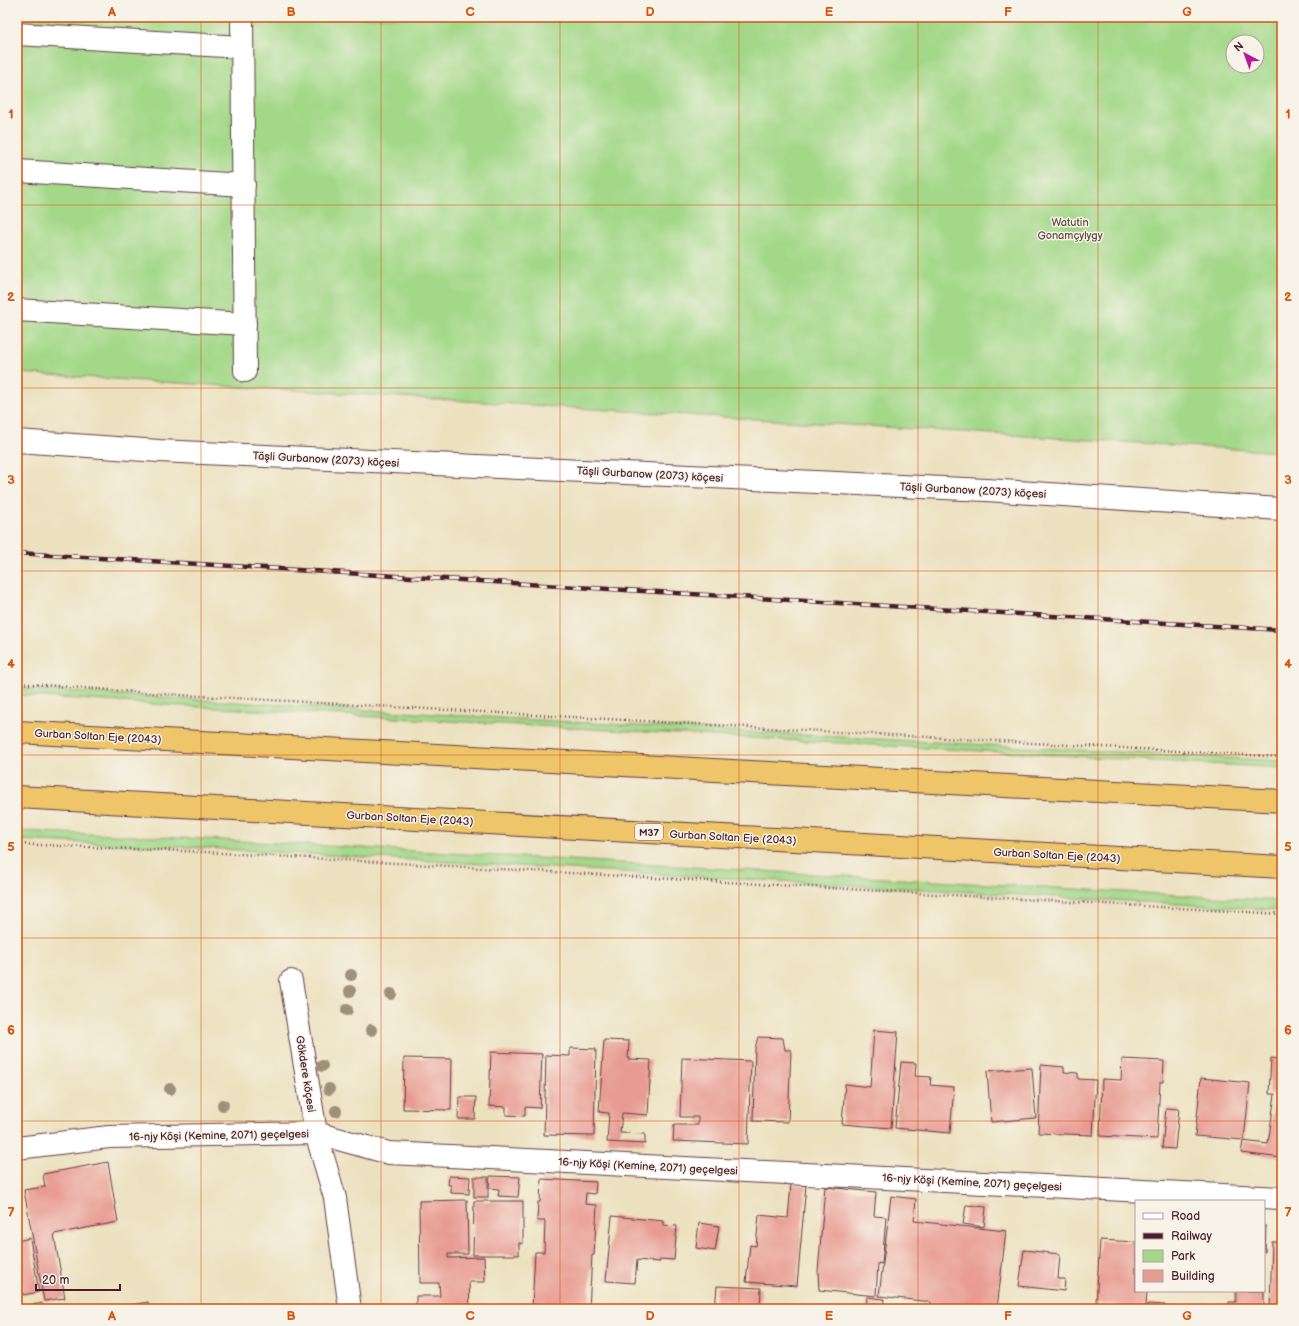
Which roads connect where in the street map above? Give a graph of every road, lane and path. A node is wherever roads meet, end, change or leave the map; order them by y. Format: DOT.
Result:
graph roads {
  1 [pos="242,17"];
  2 [pos="17,34"];
  3 [pos="242,48"];
  4 [pos="17,171"];
  5 [pos="244,185"];
  6 [pos="17,310"];
  7 [pos="244,324"];
  8 [pos="245,372"];
  9 [pos="17,441"];
  10 [pos="1282,509"];
  11 [pos="17,684"];
  12 [pos="17,732"];
  13 [pos="1282,757"];
  14 [pos="17,797"];
  15 [pos="1282,801"];
  16 [pos="17,844"];
  17 [pos="1282,867"];
  18 [pos="1282,914"];
  19 [pos="291,980"];
  20 [pos="316,1133"];
  21 [pos="17,1148"];
  22 [pos="1282,1198"];
  23 [pos="350,1309"];
  1 -- 3 [label="street"];
  2 -- 3 [label="street"];
  3 -- 5 [label="street"];
  4 -- 5 [label="street"];
  5 -- 7 [label="street"];
  6 -- 7 [label="street"];
  7 -- 8 [label="street"];
  9 -- 10 [label="street, Täşli Gurbanow (2073) köçesi"];
  11 -- 13 [label="path"];
  12 -- 15 [label="highway, Gurban Soltan Eje (2043)"];
  14 -- 17 [label="highway, Gurban Soltan Eje (2043) / M37"];
  16 -- 18 [label="path"];
  19 -- 20 [label="street, Gökdere köçesi"];
  20 -- 21 [label="street, 16-njy Köşi (Kemine, 2071) geçelgesi"];
  20 -- 22 [label="street, 16-njy Köşi (Kemine, 2071) geçelgesi"];
  20 -- 23 [label="street, Gökdere köçesi"];
}
